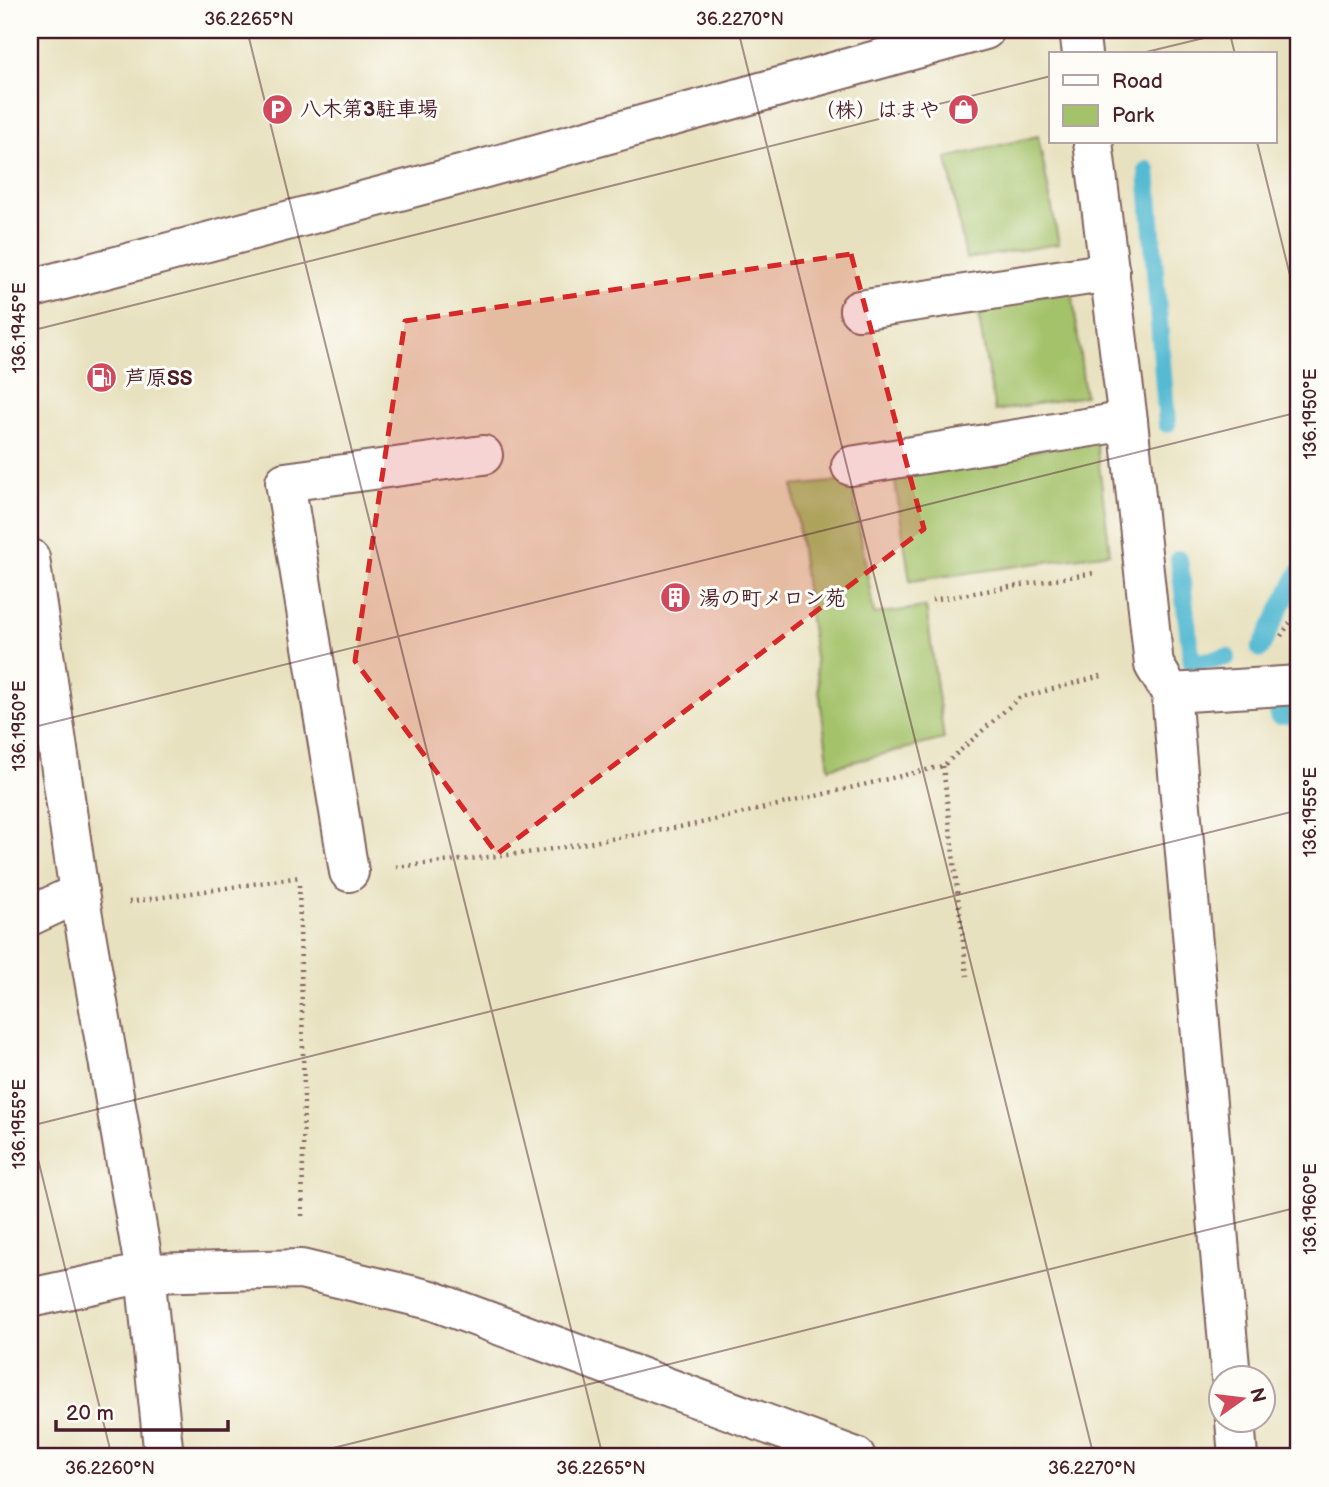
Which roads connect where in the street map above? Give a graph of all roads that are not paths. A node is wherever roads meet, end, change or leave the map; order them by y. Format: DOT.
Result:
graph roads {
  1 [pos="985,30"];
  2 [pos="1079,30"];
  3 [pos="1083,52"];
  4 [pos="1093,144"];
  5 [pos="1110,272"];
  6 [pos="30,289"];
  7 [pos="859,310"];
  8 [pos="1128,421"];
  9 [pos="483,455"];
  10 [pos="851,466"];
  11 [pos="30,558"];
  12 [pos="1162,679"];
  13 [pos="1299,685"];
  14 [pos="349,872"];
  15 [pos="81,901"];
  16 [pos="30,916"];
  17 [pos="145,1273"];
  18 [pos="30,1298"];
  19 [pos="1230,1364"];
  20 [pos="1236,1434"];
  21 [pos="806,1448"];
  22 [pos="164,1457"];
  23 [pos="856,1457"];
  24 [pos="1238,1457"];
  1 -- 6 [label="street"];
  2 -- 3 [label="street"];
  4 -- 5 [label="street"];
  5 -- 7 [label="street"];
  5 -- 8 [label="street"];
  8 -- 10 [label="street"];
  8 -- 12 [label="street"];
  9 -- 14 [label="street"];
  11 -- 15 [label="street"];
  12 -- 13 [label="street"];
  12 -- 19 [label="street"];
  15 -- 16 [label="street"];
  15 -- 17 [label="street"];
  17 -- 18 [label="street"];
  17 -- 21 [label="street"];
  17 -- 22 [label="street"];
  20 -- 24 [label="street"];
  21 -- 23 [label="street"];
}
